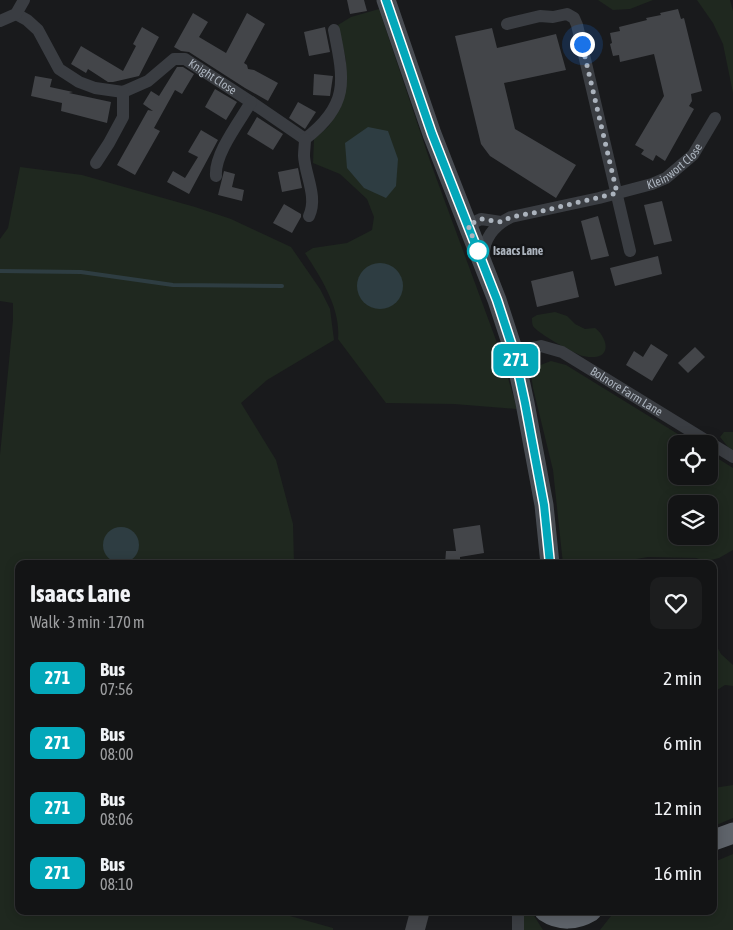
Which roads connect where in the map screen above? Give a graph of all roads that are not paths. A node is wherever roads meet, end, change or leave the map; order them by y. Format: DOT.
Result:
graph roads {
  1 [pos="24,0"];
  2 [pos="386,0"];
  3 [pos="16,14"];
  4 [pos="0,21"];
  5 [pos="507,24"];
  6 [pos="334,30"];
  7 [pos="123,92"];
  8 [pos="251,102"];
  9 [pos="715,118"];
  10 [pos="305,139"];
  11 [pos="96,163"];
  12 [pos="216,176"];
  13 [pos="617,193"];
  14 [pos="309,216"];
  15 [pos="501,222"];
  16 [pos="468,225"];
  17 [pos="630,251"];
  18 [pos="486,272"];
  19 [pos="514,352"];
  20 [pos="733,457"];
  21 [pos="550,560"];
  22 [pos="733,833"];
  23 [pos="717,839"];
  24 [pos="518,915"];
  25 [pos="548,918"];
  26 [pos="587,918"];
  27 [pos="518,930"];
  1 -- 3 [label="street"];
  2 -- 16 [label="main road"];
  3 -- 4 [label="street"];
  3 -- 7 [label="street"];
  5 -- 13 [label="street"];
  6 -- 10 [label="street"];
  7 -- 8 [label="street, Knight Close"];
  7 -- 11 [label="street"];
  8 -- 10 [label="street, Knight Close"];
  8 -- 12 [label="street, Knight Close"];
  9 -- 13 [label="street, Kleinwort Close"];
  10 -- 14 [label="street"];
  13 -- 15 [label="street, Kleinwort Close"];
  13 -- 17 [label="street"];
  15 -- 16 [label="street, Kleinwort Close"];
  15 -- 18 [label="street"];
  16 -- 18 [label="main road"];
  18 -- 19 [label="main road"];
  19 -- 20 [label="street, Bolnore Farm Lane"];
  19 -- 21 [label="main road"];
  22 -- 23 [label="highway"];
  24 -- 27 [label="street"];
  25 -- 26 [label="highway"];
}
